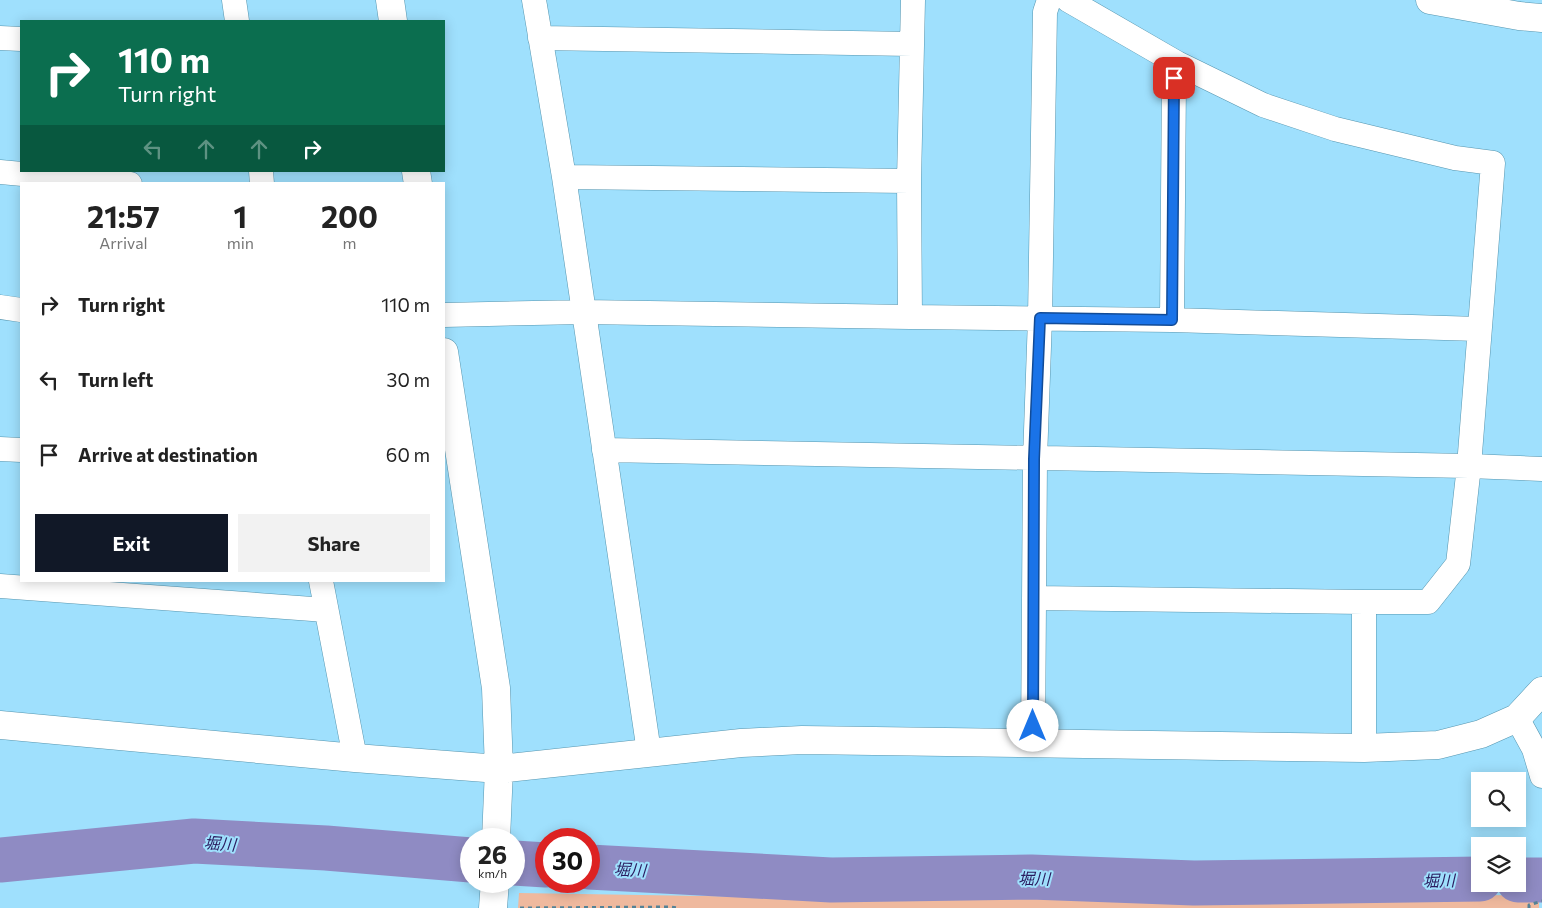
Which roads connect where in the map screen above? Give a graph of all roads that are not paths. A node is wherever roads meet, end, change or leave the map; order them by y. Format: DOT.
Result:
graph roads {
  1 [pos="234,0"];
  2 [pos="390,0"];
  3 [pos="534,0"];
  4 [pos="913,0"];
  5 [pos="1048,0"];
  6 [pos="1068,0"];
  7 [pos="1430,0"];
  8 [pos="1542,18"];
  9 [pos="237,20"];
  10 [pos="393,20"];
  11 [pos="0,38"];
  12 [pos="540,38"];
  13 [pos="20,40"];
  14 [pos="912,44"];
  15 [pos="1177,63"];
  16 [pos="0,172"];
  17 [pos="564,177"];
  18 [pos="909,181"];
  19 [pos="108,182"];
  20 [pos="0,307"];
  21 [pos="20,310"];
  22 [pos="583,312"];
  23 [pos="445,315"];
  24 [pos="910,318"];
  25 [pos="1040,318"];
  26 [pos="1172,320"];
  27 [pos="1479,329"];
  28 [pos="445,358"];
  29 [pos="0,449"];
  30 [pos="20,450"];
  31 [pos="604,450"];
  32 [pos="1034,459"];
  33 [pos="1469,466"];
  34 [pos="1542,469"];
  35 [pos="321,582"];
  36 [pos="0,586"];
  37 [pos="1034,598"];
  38 [pos="1364,602"];
  39 [pos="326,610"];
  40 [pos="1542,691"];
  41 [pos="1517,718"];
  42 [pos="0,725"];
  43 [pos="1033,744"];
  44 [pos="1364,748"];
  45 [pos="649,752"];
  46 [pos="355,758"];
  47 [pos="499,769"];
  48 [pos="1542,776"];
  49 [pos="496,828"];
  1 -- 9 [label="street"];
  2 -- 10 [label="street"];
  3 -- 12 [label="street"];
  4 -- 14 [label="street"];
  5 -- 25 [label="street"];
  6 -- 15 [label="street"];
  7 -- 8 [label="street"];
  11 -- 13 [label="street"];
  12 -- 14 [label="street"];
  12 -- 17 [label="street"];
  14 -- 18 [label="street"];
  15 -- 26 [label="street"];
  15 -- 27 [label="street"];
  16 -- 19 [label="street"];
  17 -- 18 [label="street"];
  17 -- 22 [label="street"];
  18 -- 24 [label="street"];
  20 -- 21 [label="street"];
  22 -- 23 [label="street"];
  22 -- 24 [label="street"];
  22 -- 31 [label="street"];
  24 -- 25 [label="street"];
  25 -- 26 [label="street"];
  25 -- 32 [label="street"];
  26 -- 27 [label="street"];
  27 -- 33 [label="street"];
  28 -- 47 [label="street"];
  29 -- 30 [label="street"];
  31 -- 32 [label="street"];
  31 -- 45 [label="street"];
  32 -- 33 [label="street"];
  32 -- 37 [label="street"];
  33 -- 34 [label="street"];
  33 -- 38 [label="street"];
  35 -- 39 [label="street"];
  36 -- 39 [label="street"];
  37 -- 38 [label="street"];
  37 -- 43 [label="street"];
  38 -- 44 [label="street"];
  39 -- 46 [label="street"];
  40 -- 41 [label="street"];
  41 -- 44 [label="street"];
  41 -- 48 [label="street"];
  42 -- 46 [label="street"];
  43 -- 44 [label="street"];
  43 -- 45 [label="street"];
  45 -- 47 [label="street"];
  46 -- 47 [label="street"];
  47 -- 49 [label="street"];
}
